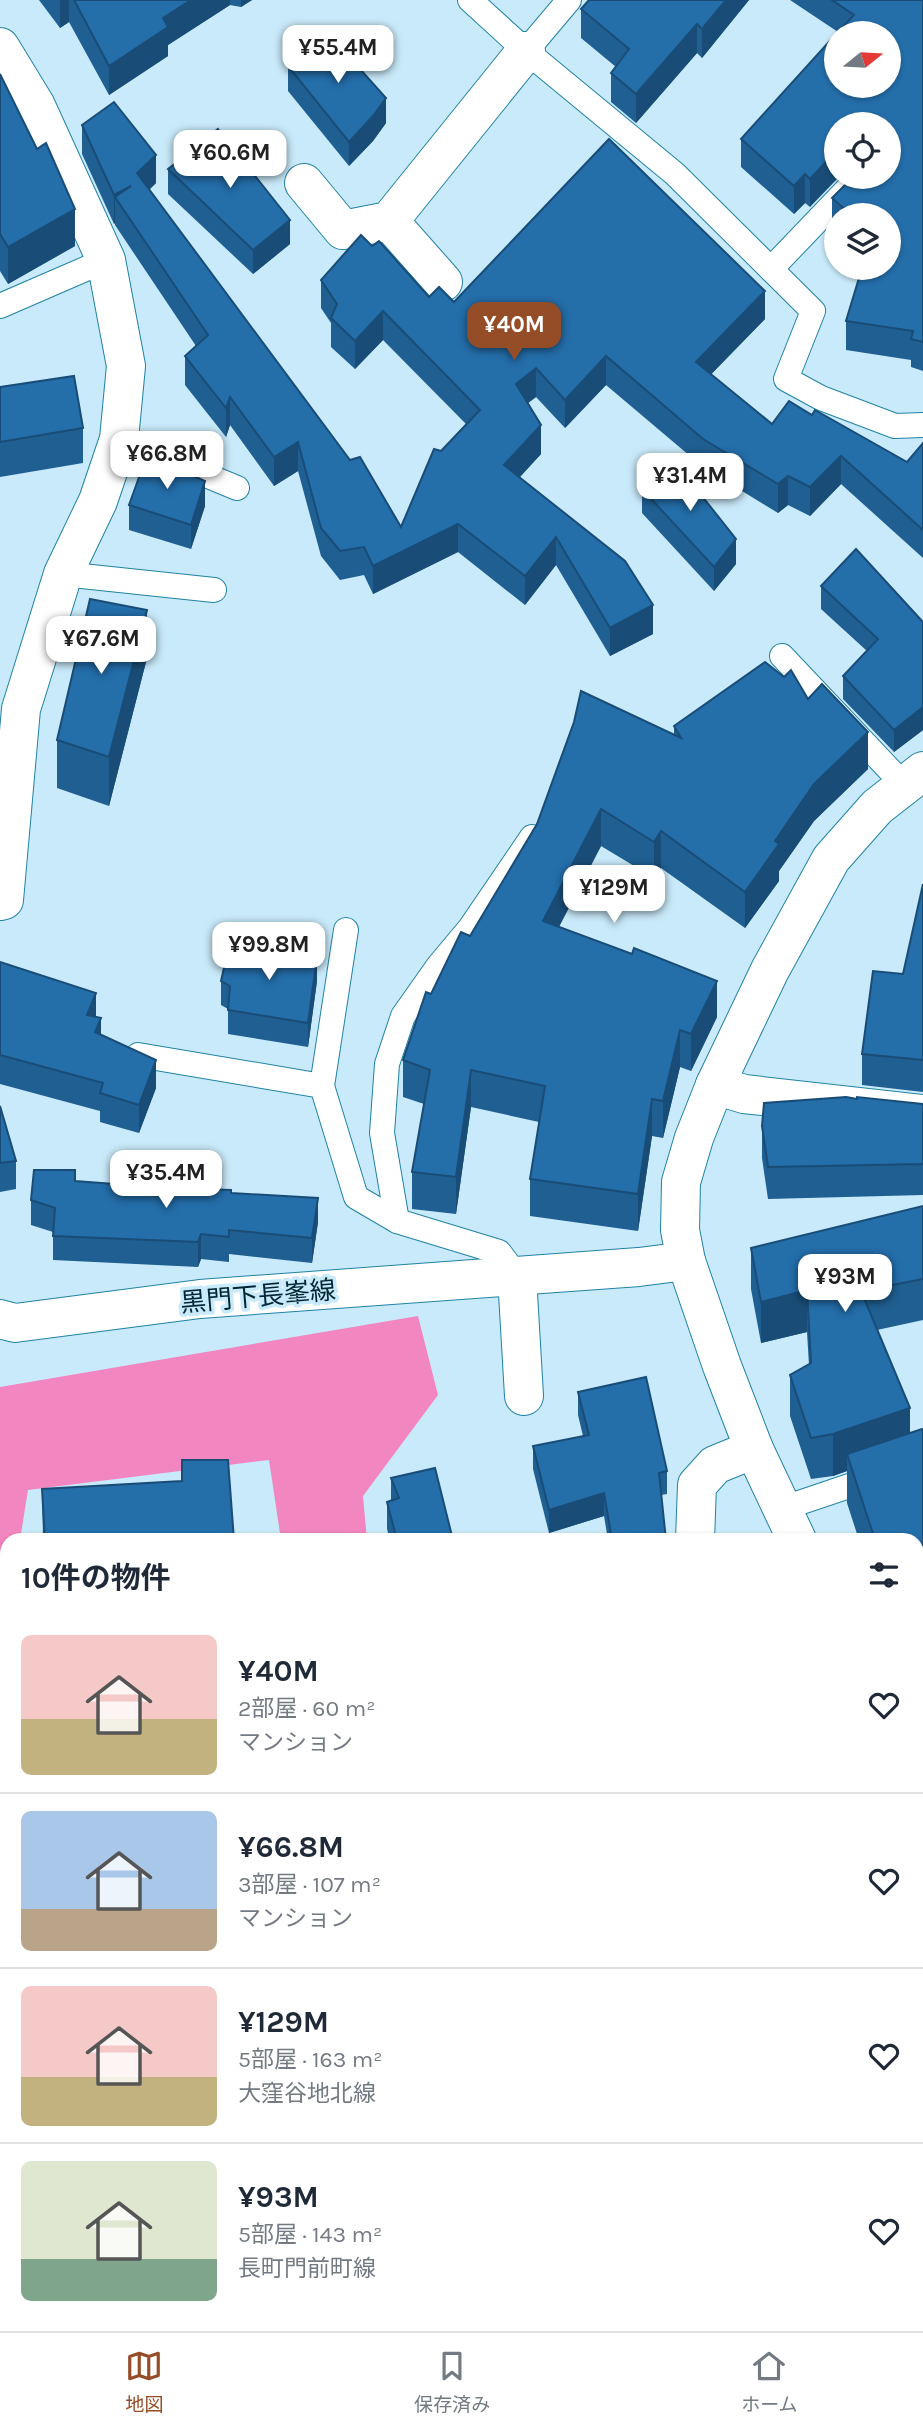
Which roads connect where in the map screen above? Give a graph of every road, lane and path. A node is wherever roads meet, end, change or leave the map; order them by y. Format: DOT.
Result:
graph roads {
  1 [pos="470,0"];
  2 [pos="569,0"];
  3 [pos="0,47"];
  4 [pos="526,51"];
  5 [pos="304,183"];
  6 [pos="848,189"];
  7 [pos="389,221"];
  8 [pos="106,260"];
  9 [pos="771,269"];
  10 [pos="443,282"];
  11 [pos="0,306"];
  12 [pos="923,425"];
  13 [pos="120,439"];
  14 [pos="237,488"];
  15 [pos="63,574"];
  16 [pos="214,590"];
  17 [pos="782,656"];
  18 [pos="914,778"];
  19 [pos="532,836"];
  20 [pos="0,901"];
  21 [pos="346,930"];
  22 [pos="138,1055"];
  23 [pos="715,1085"];
  24 [pos="322,1086"];
  25 [pos="923,1114"];
  26 [pos="397,1221"];
  27 [pos="687,1261"];
  28 [pos="517,1276"];
  29 [pos="0,1319"];
  30 [pos="524,1396"];
  31 [pos="754,1449"];
  32 [pos="923,1461"];
  33 [pos="790,1524"];
  34 [pos="695,1533"];
  1 -- 4 [label="lane"];
  2 -- 4 [label="lane"];
  3 -- 8 [label="street"];
  4 -- 7 [label="street"];
  4 -- 9 [label="lane"];
  5 -- 7 [label="street"];
  6 -- 9 [label="lane"];
  7 -- 10 [label="street"];
  8 -- 11 [label="lane"];
  8 -- 13 [label="street"];
  9 -- 12 [label="lane"];
  13 -- 14 [label="lane"];
  13 -- 15 [label="street"];
  15 -- 16 [label="lane"];
  15 -- 20 [label="street"];
  17 -- 18 [label="lane"];
  18 -- 23 [label="street"];
  19 -- 26 [label="lane"];
  21 -- 24 [label="lane"];
  22 -- 24 [label="lane"];
  23 -- 25 [label="street"];
  23 -- 27 [label="street"];
  24 -- 26 [label="lane"];
  26 -- 28 [label="lane"];
  27 -- 28 [label="street, 黒門下長峯線"];
  27 -- 31 [label="street"];
  28 -- 29 [label="street, 黒門下長峯線"];
  28 -- 30 [label="street"];
  31 -- 33 [label="street"];
  31 -- 34 [label="street"];
  32 -- 33 [label="lane"];
}
